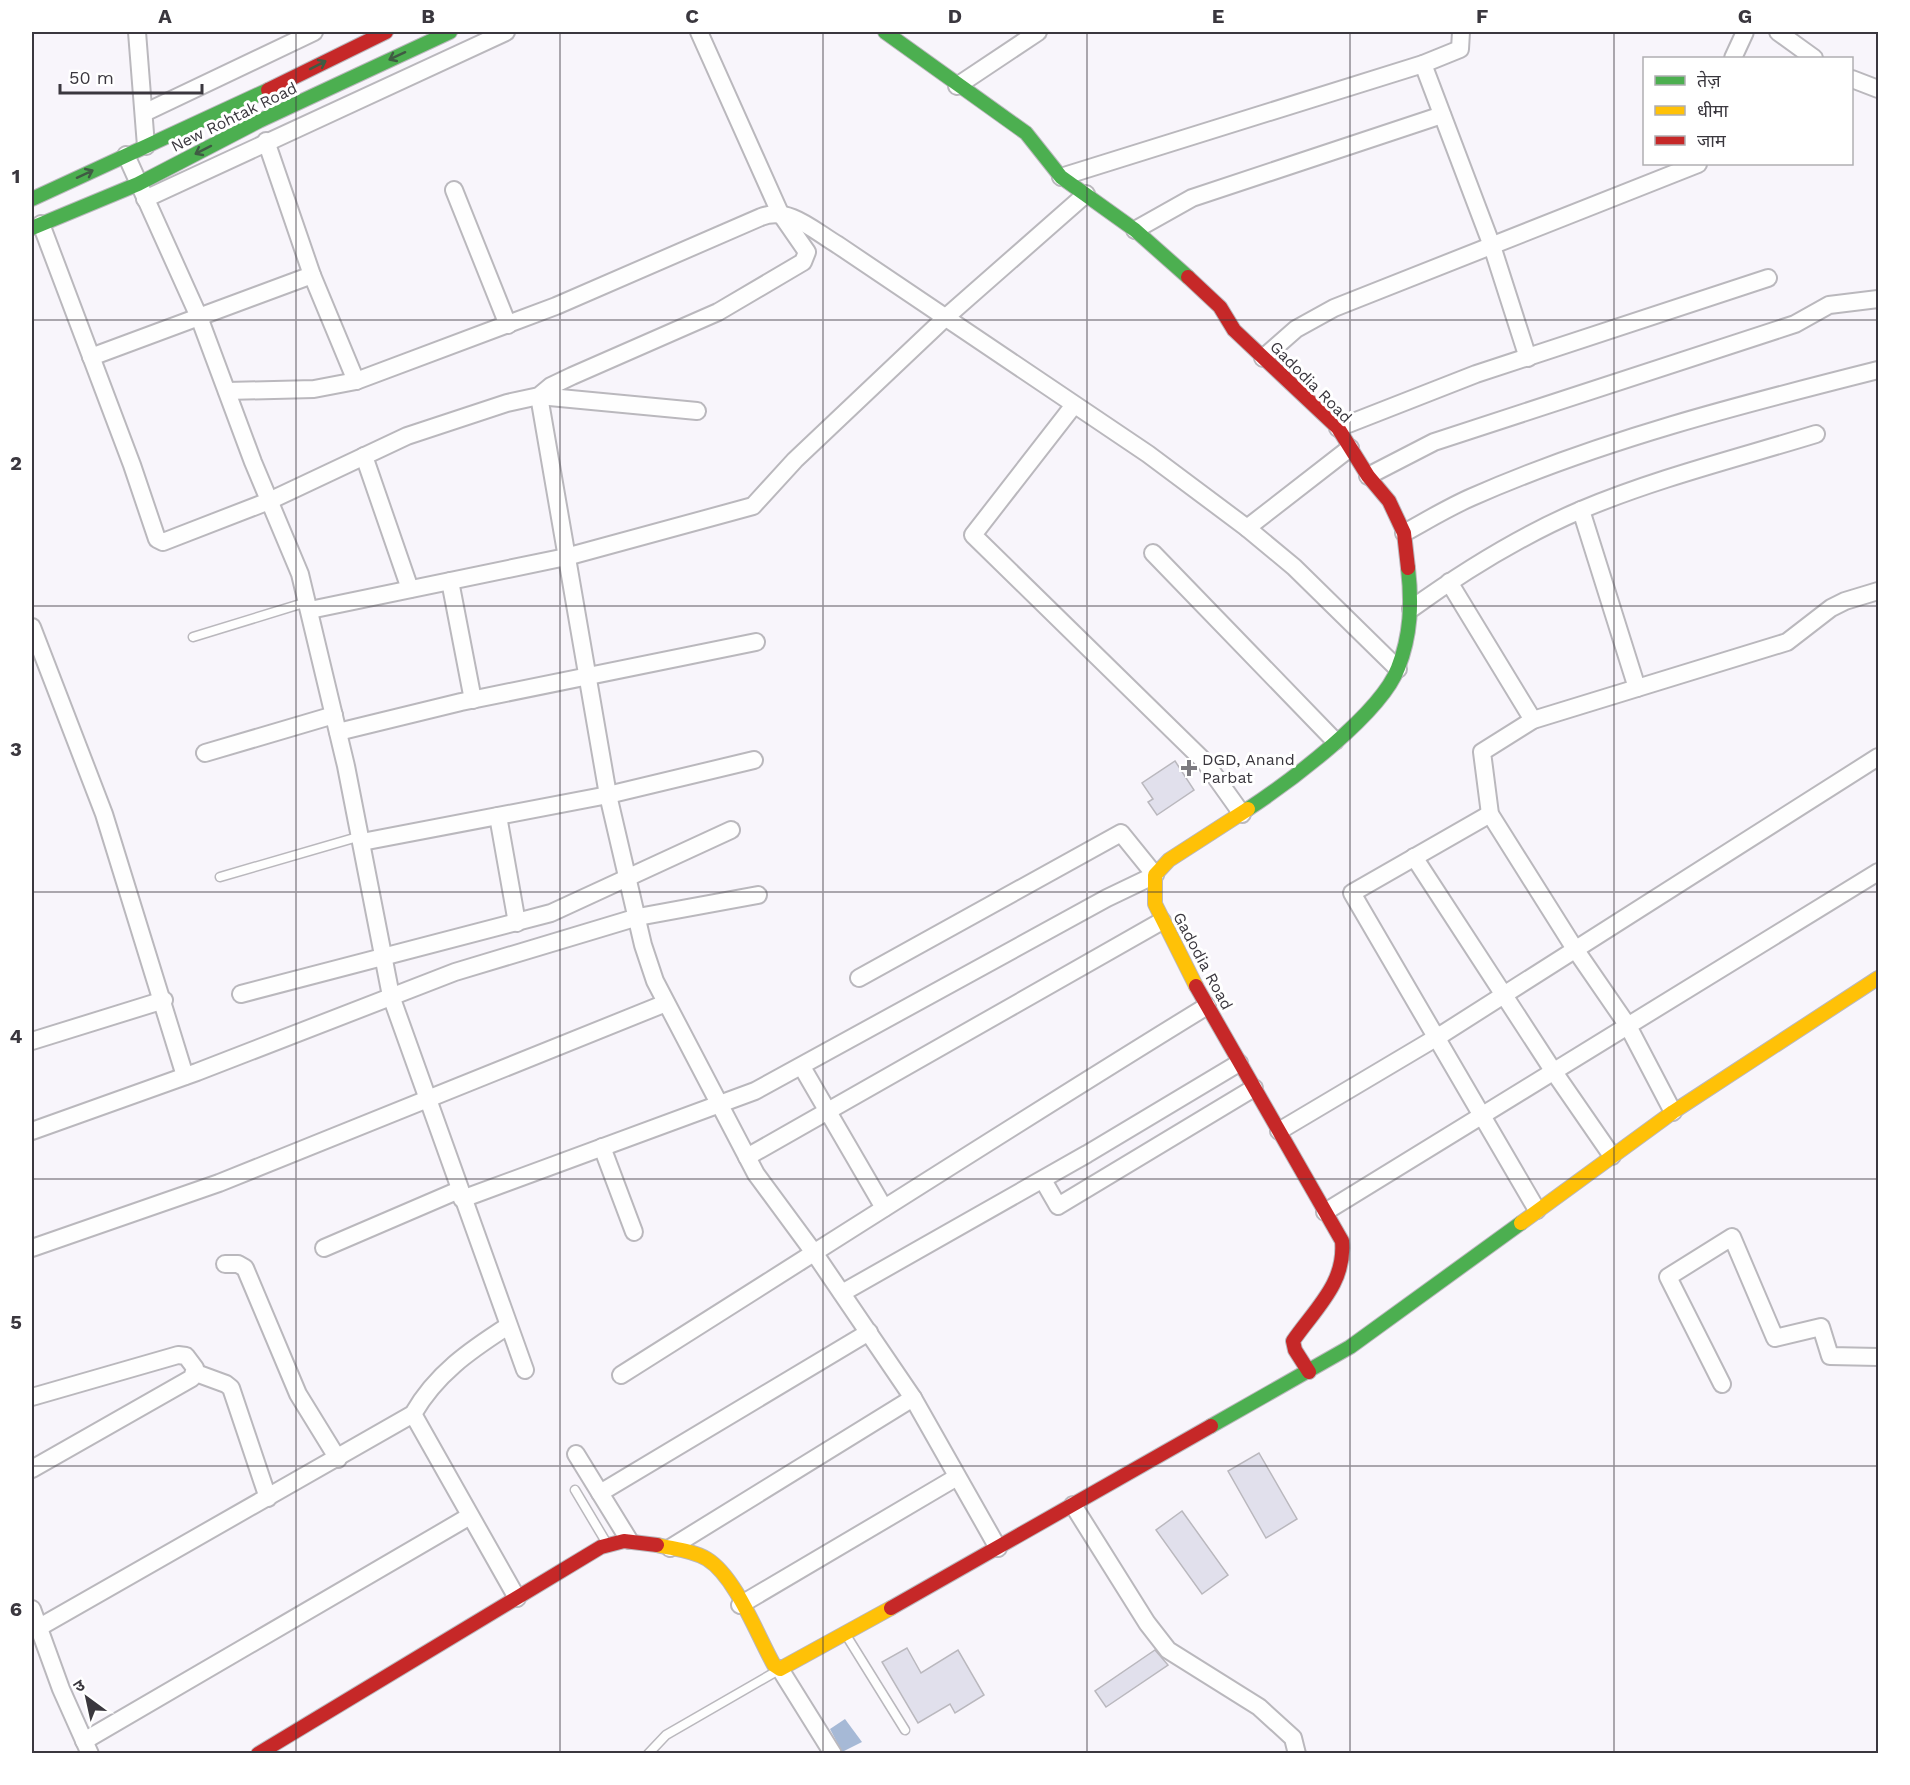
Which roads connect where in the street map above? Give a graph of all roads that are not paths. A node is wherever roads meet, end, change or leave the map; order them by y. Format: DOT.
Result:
graph roads {
  1 [pos="137,32"];
  2 [pos="314,32"];
  3 [pos="386,32"];
  4 [pos="450,32"];
  5 [pos="506,32"];
  6 [pos="699,32"];
  7 [pos="885,32"];
  8 [pos="1038,32"];
  9 [pos="1461,32"];
  10 [pos="1745,32"];
  11 [pos="1778,32"];
  12 [pos="1733,57"];
  13 [pos="1813,57"];
  14 [pos="1423,64"];
  15 [pos="1853,80"];
  16 [pos="957,86"];
  17 [pos="1878,89"];
  18 [pos="144,113"];
  19 [pos="1442,115"];
  20 [pos="266,141"];
  21 [pos="146,146"];
  22 [pos="126,155"];
  23 [pos="1695,165"];
  24 [pos="1061,177"];
  25 [pos="454,190"];
  26 [pos="141,191"];
  27 [pos="1086,194"];
  28 [pos="32,199"];
  29 [pos="780,213"];
  30 [pos="36,226"];
  31 [pos="1135,230"];
  32 [pos="1492,246"];
  33 [pos="312,275"];
  34 [pos="1768,278"];
  35 [pos="1878,299"];
  36 [pos="200,317"];
  37 [pos="945,318"];
  38 [pos="508,325"];
  39 [pos="91,357"];
  40 [pos="1263,358"];
  41 [pos="1528,358"];
  42 [pos="1878,370"];
  43 [pos="356,381"];
  44 [pos="227,391"];
  45 [pos="539,396"];
  46 [pos="1074,405"];
  47 [pos="697,411"];
  48 [pos="1338,428"];
  49 [pos="1816,434"];
  50 [pos="1350,448"];
  51 [pos="364,456"];
  52 [pos="1368,476"];
  53 [pos="269,501"];
  54 [pos="1581,510"];
  55 [pos="1247,528"];
  56 [pos="1404,533"];
  57 [pos="1153,553"];
  58 [pos="566,557"];
  59 [pos="450,581"];
  60 [pos="1449,582"];
  61 [pos="410,589"];
  62 [pos="1878,591"];
  63 [pos="309,606"];
  64 [pos="1411,609"];
  65 [pos="32,627"];
  66 [pos="193,637"];
  67 [pos="756,642"];
  68 [pos="1398,669"];
  69 [pos="588,677"];
  70 [pos="1637,688"];
  71 [pos="473,700"];
  72 [pos="334,715"];
  73 [pos="1533,720"];
  74 [pos="339,732"];
  75 [pos="1335,741"];
  76 [pos="205,753"];
  77 [pos="1878,757"];
  78 [pos="754,759"];
  79 [pos="608,795"];
  80 [pos="1242,814"];
  81 [pos="1490,814"];
  82 [pos="498,816"];
  83 [pos="731,830"];
  84 [pos="361,839"];
  85 [pos="1414,857"];
  86 [pos="1878,872"];
  87 [pos="1155,875"];
  88 [pos="220,877"];
  89 [pos="628,878"];
  90 [pos="759,895"];
  91 [pos="638,917"];
  92 [pos="1162,921"];
  93 [pos="517,923"];
  94 [pos="1575,949"];
  95 [pos="383,955"];
  96 [pos="859,978"];
  97 [pos="1878,978"];
  98 [pos="241,994"];
  99 [pos="1504,994"];
  100 [pos="391,996"];
  101 [pos="164,1000"];
  102 [pos="666,1003"];
  103 [pos="1208,1006"];
  104 [pos="1628,1026"];
  105 [pos="1435,1038"];
  106 [pos="32,1041"];
  107 [pos="1239,1063"];
  108 [pos="801,1067"];
  109 [pos="1554,1072"];
  110 [pos="185,1076"];
  111 [pos="1254,1088"];
  112 [pos="426,1098"];
  113 [pos="719,1106"];
  114 [pos="827,1112"];
  115 [pos="1673,1112"];
  116 [pos="1481,1117"];
  117 [pos="32,1131"];
  118 [pos="1279,1131"];
  119 [pos="602,1147"];
  120 [pos="1612,1156"];
  121 [pos="747,1157"];
  122 [pos="1043,1180"];
  123 [pos="461,1195"];
  124 [pos="884,1208"];
  125 [pos="1538,1210"];
  126 [pos="1325,1212"];
  127 [pos="634,1232"];
  128 [pos="32,1248"];
  129 [pos="324,1248"];
  130 [pos="815,1254"];
  131 [pos="225,1264"];
  132 [pos="842,1293"];
  133 [pos="508,1326"];
  134 [pos="869,1332"];
  135 [pos="1878,1357"];
  136 [pos="525,1370"];
  137 [pos="1309,1372"];
  138 [pos="196,1373"];
  139 [pos="621,1375"];
  140 [pos="1722,1384"];
  141 [pos="32,1397"];
  142 [pos="913,1398"];
  143 [pos="413,1414"];
  144 [pos="576,1454"];
  145 [pos="338,1459"];
  146 [pos="32,1469"];
  147 [pos="957,1477"];
  148 [pos="575,1490"];
  149 [pos="600,1493"];
  150 [pos="268,1498"];
  151 [pos="1073,1505"];
  152 [pos="470,1516"];
  153 [pos="629,1540"];
  154 [pos="608,1545"];
  155 [pos="670,1548"];
  156 [pos="998,1548"];
  157 [pos="517,1598"];
  158 [pos="740,1605"];
  159 [pos="32,1609"];
  160 [pos="38,1628"];
  161 [pos="846,1634"];
  162 [pos="780,1669"];
  163 [pos="905,1730"];
  164 [pos="87,1747"];
  165 [pos="258,1754"];
  166 [pos="648,1754"];
  167 [pos="833,1754"];
  168 [pos="1297,1754"];
  1 -- 18 [label="street"];
  2 -- 18 [label="street"];
  21 -- 3 [label="street, New Rohtak Road, one-way"];
  4 -- 26 [label="street, New Rohtak Road, one-way"];
  5 -- 20 [label="street"];
  6 -- 29 [label="street"];
  7 -- 16 [label="street, Gadodia Road"];
  8 -- 16 [label="street"];
  9 -- 14 [label="street"];
  10 -- 12 [label="street"];
  11 -- 13 [label="street"];
  14 -- 19 [label="street"];
  14 -- 24 [label="street"];
  15 -- 17 [label="street"];
  16 -- 24 [label="street, Gadodia Road"];
  18 -- 21 [label="street"];
  19 -- 31 [label="street"];
  19 -- 32 [label="street"];
  20 -- 26 [label="street"];
  20 -- 33 [label="street"];
  21 -- 22 [label="street, New Rohtak Road"];
  22 -- 26 [label="street"];
  28 -- 22 [label="street, New Rohtak Road, one-way"];
  23 -- 32 [label="street"];
  24 -- 27 [label="street, Gadodia Road"];
  25 -- 38 [label="street"];
  26 -- 30 [label="street, New Rohtak Road"];
  26 -- 36 [label="street"];
  27 -- 31 [label="street, Gadodia Road"];
  27 -- 37 [label="street"];
  29 -- 37 [label="street"];
  29 -- 38 [label="street"];
  29 -- 45 [label="street"];
  30 -- 39 [label="street"];
  31 -- 40 [label="street, Gadodia Road"];
  32 -- 40 [label="street"];
  32 -- 41 [label="street"];
  33 -- 36 [label="street"];
  33 -- 43 [label="street"];
  34 -- 41 [label="street"];
  35 -- 52 [label="street"];
  36 -- 39 [label="street"];
  36 -- 44 [label="street"];
  37 -- 46 [label="street"];
  37 -- 58 [label="street"];
  38 -- 43 [label="street"];
  39 -- 53 [label="street"];
  40 -- 48 [label="street, Gadodia Road"];
  41 -- 48 [label="street"];
  42 -- 56 [label="street"];
  43 -- 44 [label="street"];
  44 -- 53 [label="street"];
  45 -- 47 [label="street"];
  45 -- 51 [label="street"];
  45 -- 58 [label="street"];
  46 -- 55 [label="street"];
  46 -- 80 [label="street"];
  48 -- 50 [label="street, Gadodia Road"];
  49 -- 54 [label="street"];
  50 -- 52 [label="street, Gadodia Road"];
  50 -- 55 [label="street"];
  51 -- 53 [label="street"];
  51 -- 61 [label="street"];
  52 -- 56 [label="street, Gadodia Road"];
  53 -- 63 [label="street"];
  54 -- 60 [label="street"];
  54 -- 70 [label="street"];
  55 -- 68 [label="street"];
  56 -- 64 [label="street, Gadodia Road"];
  57 -- 75 [label="street"];
  58 -- 59 [label="street"];
  58 -- 69 [label="street"];
  59 -- 61 [label="street"];
  59 -- 71 [label="street"];
  60 -- 64 [label="street"];
  60 -- 73 [label="street"];
  61 -- 63 [label="street"];
  62 -- 70 [label="street"];
  63 -- 66 [label="lane"];
  63 -- 72 [label="street"];
  64 -- 68 [label="street, Gadodia Road"];
  65 -- 101 [label="street"];
  67 -- 69 [label="street"];
  68 -- 75 [label="street, Gadodia Road"];
  69 -- 71 [label="street"];
  69 -- 79 [label="street"];
  70 -- 73 [label="street"];
  71 -- 74 [label="street"];
  72 -- 74 [label="street"];
  72 -- 76 [label="street"];
  73 -- 81 [label="street"];
  74 -- 84 [label="street"];
  75 -- 80 [label="street, Gadodia Road"];
  77 -- 94 [label="street"];
  78 -- 79 [label="street"];
  79 -- 82 [label="street"];
  79 -- 89 [label="street"];
  80 -- 87 [label="street, Gadodia Road"];
  81 -- 85 [label="street"];
  81 -- 94 [label="street"];
  82 -- 84 [label="street"];
  82 -- 93 [label="street"];
  83 -- 89 [label="street"];
  84 -- 88 [label="lane"];
  84 -- 95 [label="street"];
  85 -- 99 [label="street"];
  85 -- 105 [label="street"];
  86 -- 104 [label="street"];
  87 -- 92 [label="street, Gadodia Road"];
  87 -- 96 [label="street"];
  87 -- 108 [label="street"];
  89 -- 91 [label="street"];
  89 -- 93 [label="street"];
  90 -- 91 [label="street"];
  91 -- 100 [label="street"];
  91 -- 102 [label="street"];
  92 -- 103 [label="street, Gadodia Road"];
  92 -- 114 [label="street"];
  93 -- 95 [label="street"];
  94 -- 99 [label="street"];
  94 -- 104 [label="street"];
  95 -- 98 [label="street"];
  95 -- 100 [label="street"];
  97 -- 115 [label="street"];
  99 -- 105 [label="street"];
  99 -- 109 [label="street"];
  100 -- 110 [label="street"];
  100 -- 112 [label="street"];
  101 -- 106 [label="street"];
  101 -- 110 [label="street"];
  102 -- 112 [label="street"];
  102 -- 113 [label="street"];
  103 -- 107 [label="street, Gadodia Road"];
  103 -- 124 [label="street"];
  104 -- 109 [label="street"];
  104 -- 115 [label="street"];
  105 -- 116 [label="street"];
  105 -- 118 [label="street"];
  107 -- 111 [label="street, Gadodia Road"];
  107 -- 122 [label="street"];
  108 -- 113 [label="street"];
  108 -- 114 [label="street"];
  109 -- 116 [label="street"];
  109 -- 120 [label="street"];
  110 -- 117 [label="street"];
  111 -- 118 [label="street, Gadodia Road"];
  111 -- 122 [label="street"];
  112 -- 123 [label="street"];
  112 -- 128 [label="street"];
  113 -- 119 [label="street"];
  113 -- 121 [label="street"];
  114 -- 121 [label="street"];
  114 -- 124 [label="street"];
  115 -- 120 [label="street"];
  116 -- 125 [label="street"];
  116 -- 126 [label="street"];
  118 -- 126 [label="street, Gadodia Road"];
  119 -- 123 [label="street"];
  119 -- 127 [label="street"];
  120 -- 125 [label="street"];
  121 -- 130 [label="street"];
  122 -- 132 [label="street"];
  123 -- 129 [label="street"];
  123 -- 133 [label="street"];
  124 -- 130 [label="street"];
  125 -- 137 [label="street"];
  126 -- 137 [label="street, Gadodia Road"];
  130 -- 132 [label="street"];
  130 -- 139 [label="street"];
  131 -- 145 [label="street"];
  132 -- 134 [label="street"];
  133 -- 136 [label="street"];
  133 -- 143 [label="street"];
  134 -- 142 [label="street"];
  134 -- 149 [label="street"];
  135 -- 140 [label="street"];
  137 -- 151 [label="street"];
  138 -- 141 [label="street"];
  138 -- 146 [label="street"];
  138 -- 150 [label="street"];
  142 -- 147 [label="street"];
  142 -- 155 [label="street"];
  143 -- 145 [label="street"];
  143 -- 152 [label="street"];
  144 -- 149 [label="street"];
  145 -- 150 [label="street"];
  147 -- 156 [label="street"];
  147 -- 158 [label="street"];
  148 -- 154 [label="lane"];
  149 -- 153 [label="street"];
  150 -- 160 [label="street"];
  151 -- 156 [label="street"];
  151 -- 168 [label="street"];
  152 -- 157 [label="street"];
  152 -- 164 [label="street"];
  153 -- 154 [label="street"];
  153 -- 155 [label="street"];
  154 -- 157 [label="street"];
  155 -- 158 [label="street"];
  156 -- 161 [label="street"];
  157 -- 165 [label="street"];
  158 -- 162 [label="street"];
  159 -- 160 [label="street"];
  160 -- 164 [label="street"];
  161 -- 162 [label="street"];
  161 -- 163 [label="lane"];
  162 -- 166 [label="lane"];
  162 -- 167 [label="street"];
}
